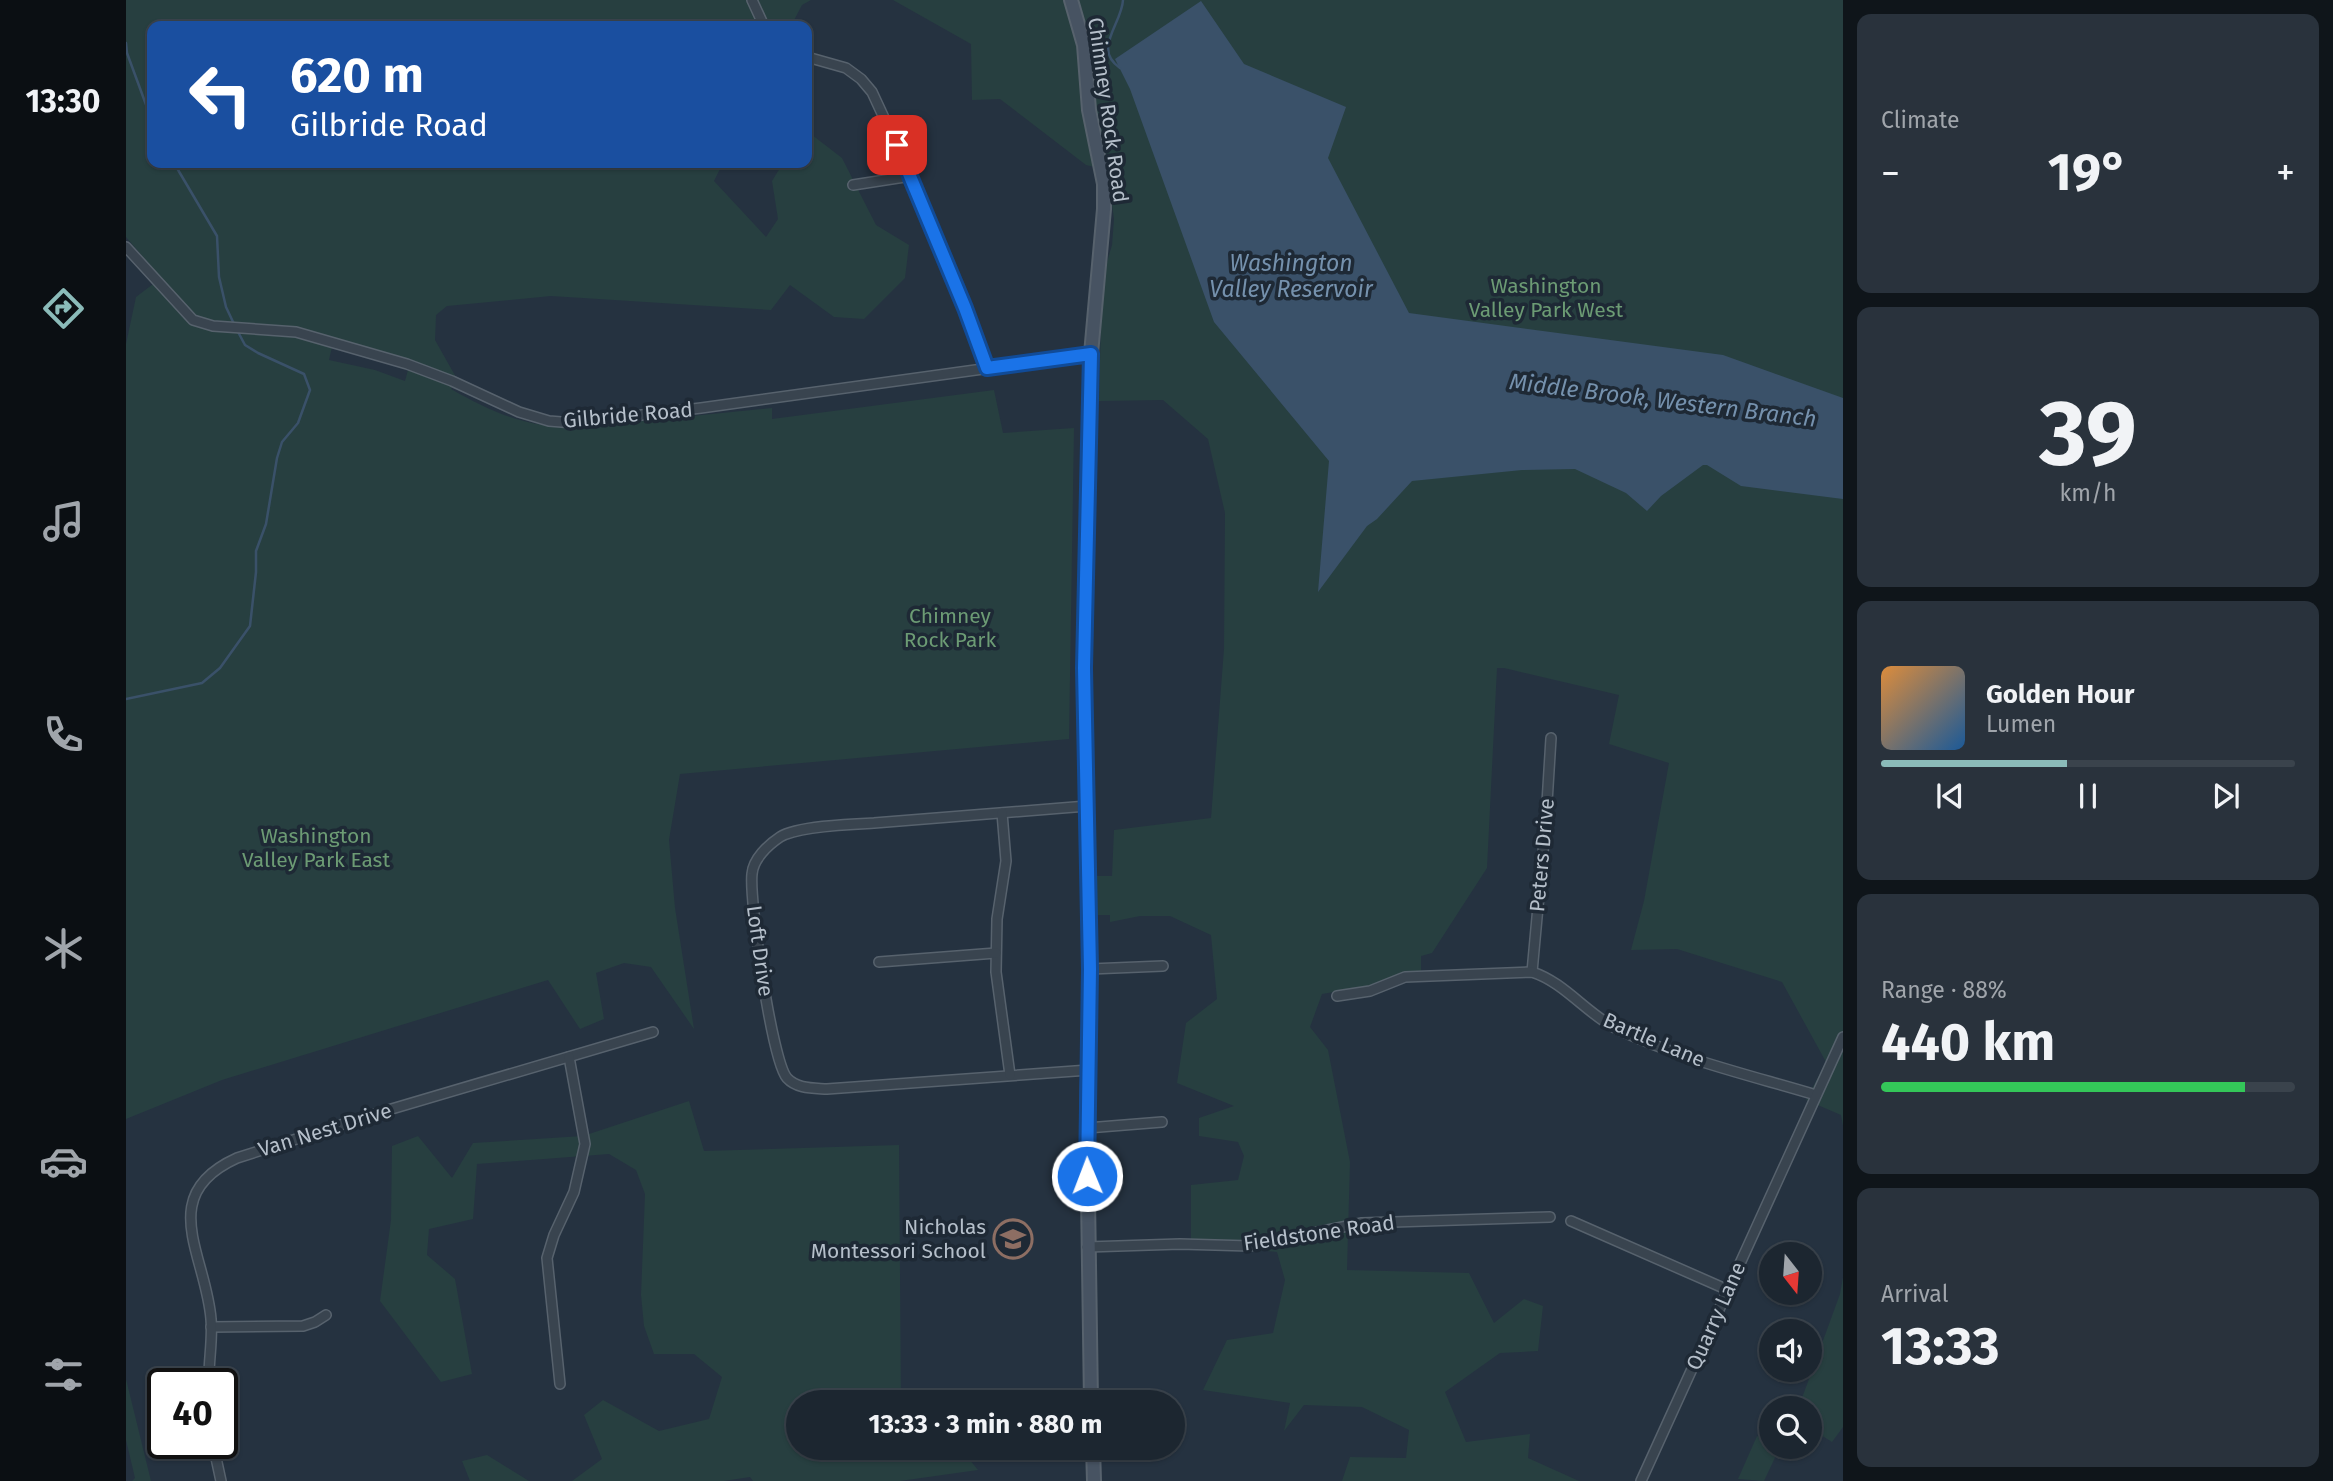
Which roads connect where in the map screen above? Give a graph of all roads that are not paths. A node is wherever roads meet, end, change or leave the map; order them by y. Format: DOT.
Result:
graph roads {
  1 [pos="752,0"];
  2 [pos="1071,0"];
  3 [pos="762,21"];
  4 [pos="812,58"];
  5 [pos="911,176"];
  6 [pos="853,185"];
  7 [pos="126,247"];
  8 [pos="1091,354"];
  9 [pos="987,368"];
  10 [pos="1551,738"];
  11 [pos="1087,806"];
  12 [pos="1002,813"];
  13 [pos="996,953"];
  14 [pos="879,962"];
  15 [pos="1163,966"];
  16 [pos="1090,969"];
  17 [pos="1532,972"];
  18 [pos="1337,996"];
  19 [pos="653,1032"];
  20 [pos="1843,1037"];
  21 [pos="569,1057"];
  22 [pos="1088,1070"];
  23 [pos="1010,1075"];
  24 [pos="1816,1096"];
  25 [pos="1162,1122"];
  26 [pos="1087,1128"];
  27 [pos="1550,1217"];
  28 [pos="1570,1221"];
  29 [pos="1087,1247"];
  30 [pos="1728,1290"];
  31 [pos="326,1315"];
  32 [pos="211,1327"];
  33 [pos="210,1368"];
  34 [pos="560,1384"];
  35 [pos="1091,1390"];
  36 [pos="216,1459"];
  37 [pos="1093,1460"];
  38 [pos="221,1481"];
  39 [pos="1094,1481"];
  40 [pos="1641,1481"];
  1 -- 3 [label="street"];
  2 -- 8 [label="street, Chimney Rock Road"];
  4 -- 5 [label="street"];
  5 -- 6 [label="street"];
  5 -- 9 [label="street"];
  7 -- 9 [label="street, Gilbride Road"];
  8 -- 9 [label="street, Gilbride Road"];
  8 -- 11 [label="street, Chimney Rock Road"];
  10 -- 17 [label="street, Peters Drive"];
  11 -- 12 [label="street, Loft Drive"];
  11 -- 16 [label="street, Chimney Rock Road"];
  12 -- 13 [label="street"];
  12 -- 23 [label="street, Loft Drive"];
  13 -- 14 [label="street"];
  13 -- 23 [label="street"];
  15 -- 16 [label="street"];
  16 -- 22 [label="street, Chimney Rock Road"];
  17 -- 18 [label="street"];
  17 -- 24 [label="street, Bartle Lane"];
  19 -- 21 [label="street, Van Nest Drive"];
  20 -- 24 [label="street, Quarry Lane"];
  21 -- 32 [label="street, Van Nest Drive"];
  21 -- 34 [label="street"];
  22 -- 23 [label="street, Loft Drive"];
  22 -- 26 [label="street, Chimney Rock Road"];
  24 -- 30 [label="street, Quarry Lane"];
  25 -- 26 [label="street"];
  26 -- 29 [label="street, Chimney Rock Road"];
  27 -- 29 [label="street, Fieldstone Road"];
  28 -- 30 [label="street"];
  29 -- 35 [label="street, Chimney Rock Road"];
  30 -- 40 [label="street, Quarry Lane"];
  31 -- 32 [label="street"];
  32 -- 33 [label="street, Van Nest Drive"];
  36 -- 38 [label="street"];
  37 -- 39 [label="street"];
}
